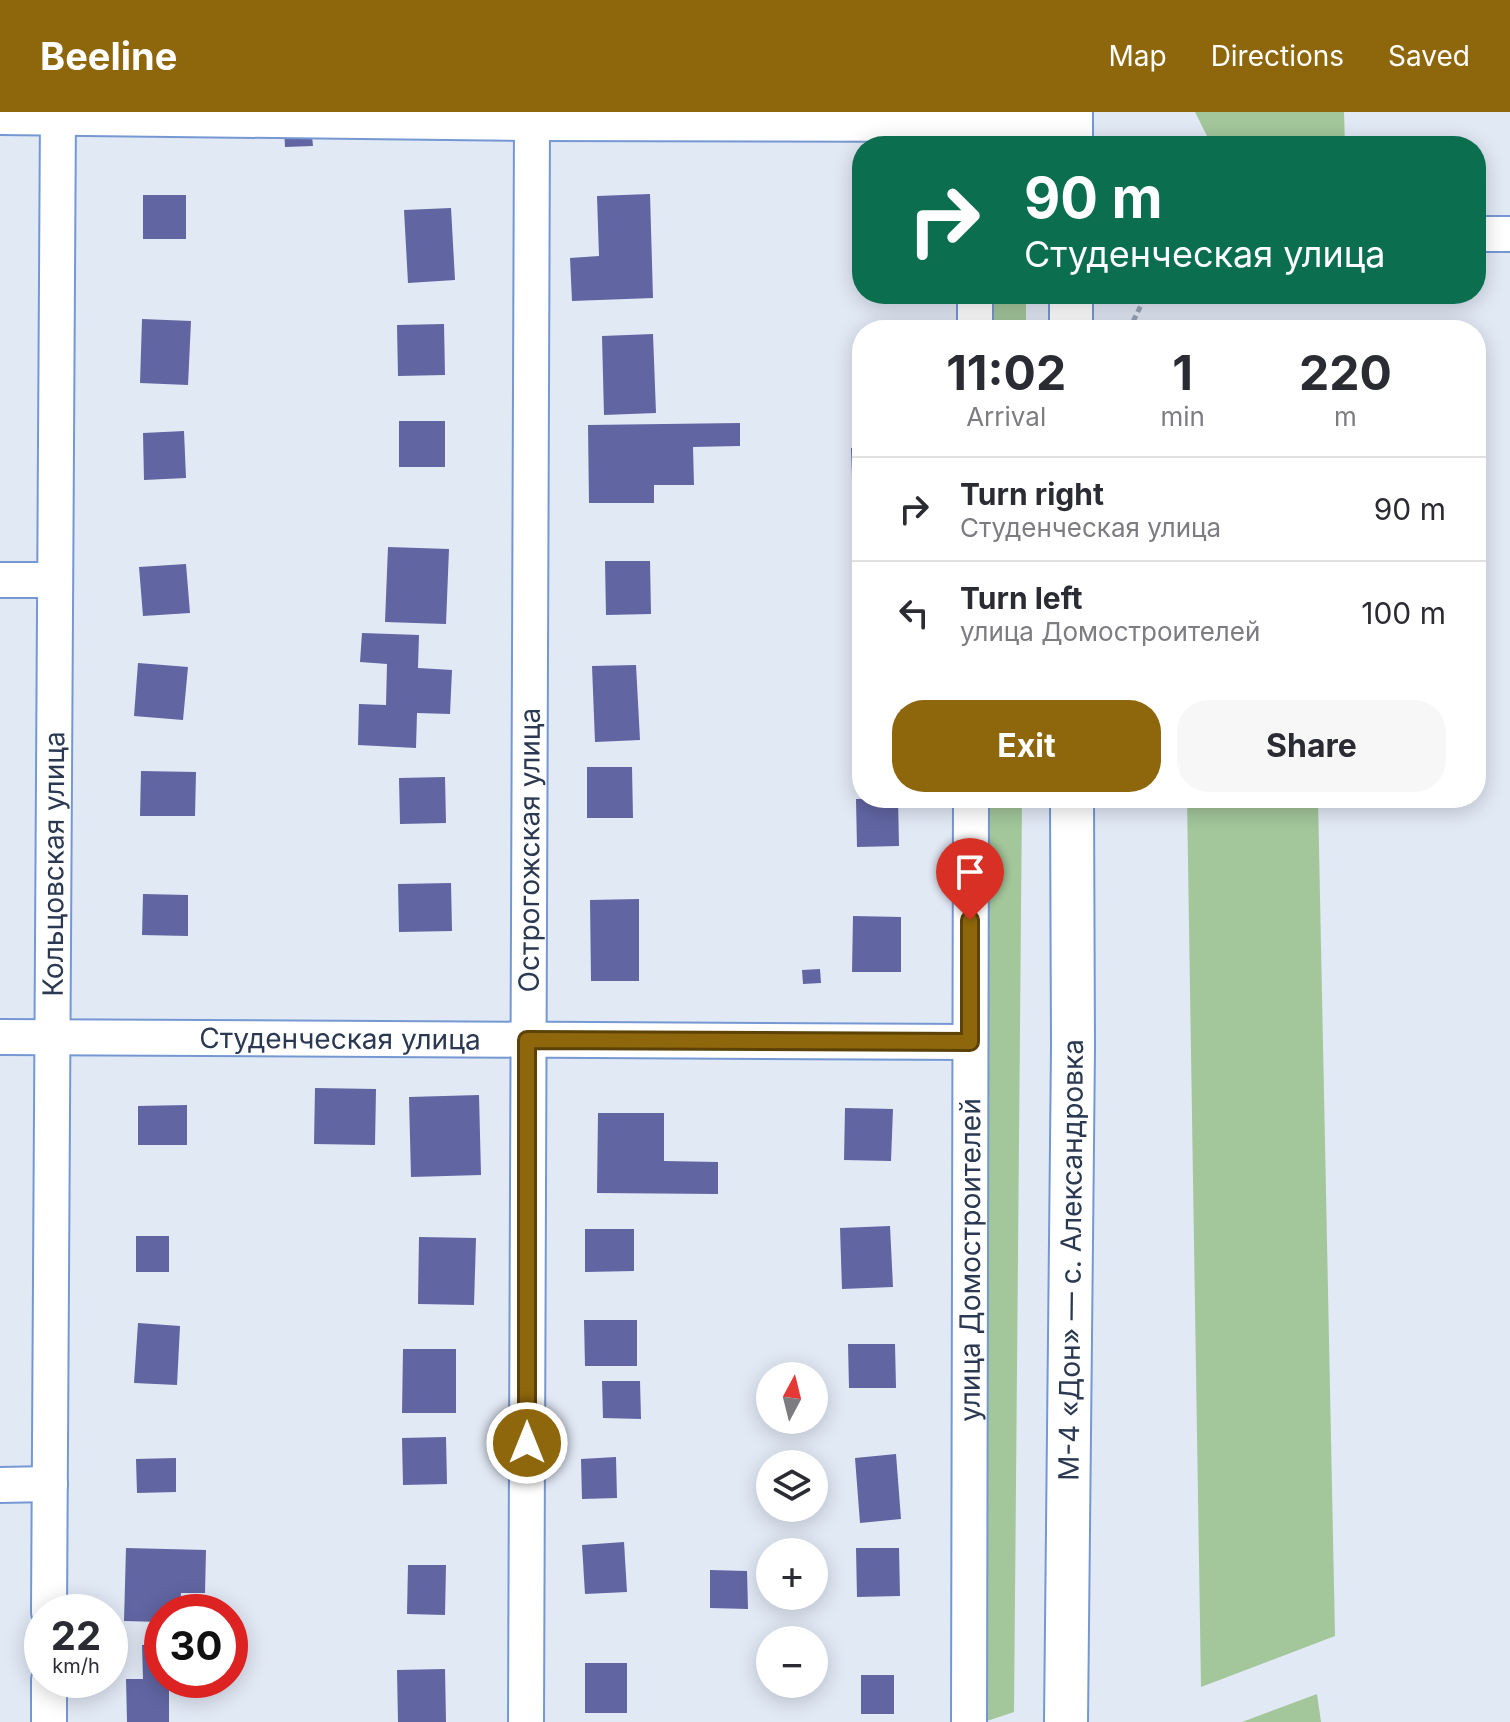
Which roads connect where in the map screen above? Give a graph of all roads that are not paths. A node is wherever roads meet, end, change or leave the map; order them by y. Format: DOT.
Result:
graph roads {
  1 [pos="58,114"];
  2 [pos="0,117"];
  3 [pos="532,123"];
  4 [pos="1071,127"];
  5 [pos="976,135"];
  6 [pos="1486,234"];
  7 [pos="1510,234"];
  8 [pos="0,580"];
  9 [pos="54,580"];
  10 [pos="971,808"];
  11 [pos="1072,808"];
  12 [pos="0,1037"];
  13 [pos="51,1038"];
  14 [pos="527,1040"];
  15 [pos="970,1042"];
  16 [pos="50,1484"];
  17 [pos="0,1485"];
  18 [pos="49,1594"];
  19 [pos="49,1698"];
  20 [pos="49,1722"];
  21 [pos="526,1722"];
  22 [pos="969,1722"];
  23 [pos="1066,1722"];
  1 -- 2 [label="street"];
  1 -- 3 [label="street"];
  1 -- 9 [label="street, Кольцовская улица"];
  3 -- 5 [label="street"];
  3 -- 14 [label="street, Острогожская улица"];
  4 -- 5 [label="street"];
  6 -- 7 [label="street"];
  8 -- 9 [label="street"];
  9 -- 13 [label="street, Кольцовская улица"];
  10 -- 15 [label="street, улица Домостроителей"];
  11 -- 23 [label="main road, М-4 «Дон» — с. Александровка"];
  12 -- 13 [label="street, Студенческая улица"];
  13 -- 14 [label="street, Студенческая улица"];
  13 -- 16 [label="street, Кольцовская улица"];
  14 -- 15 [label="street, Студенческая улица"];
  14 -- 21 [label="street, Острогожская улица"];
  15 -- 22 [label="street, улица Домостроителей"];
  16 -- 17 [label="street"];
  16 -- 18 [label="street, Кольцовская улица"];
  19 -- 20 [label="street"];
}
